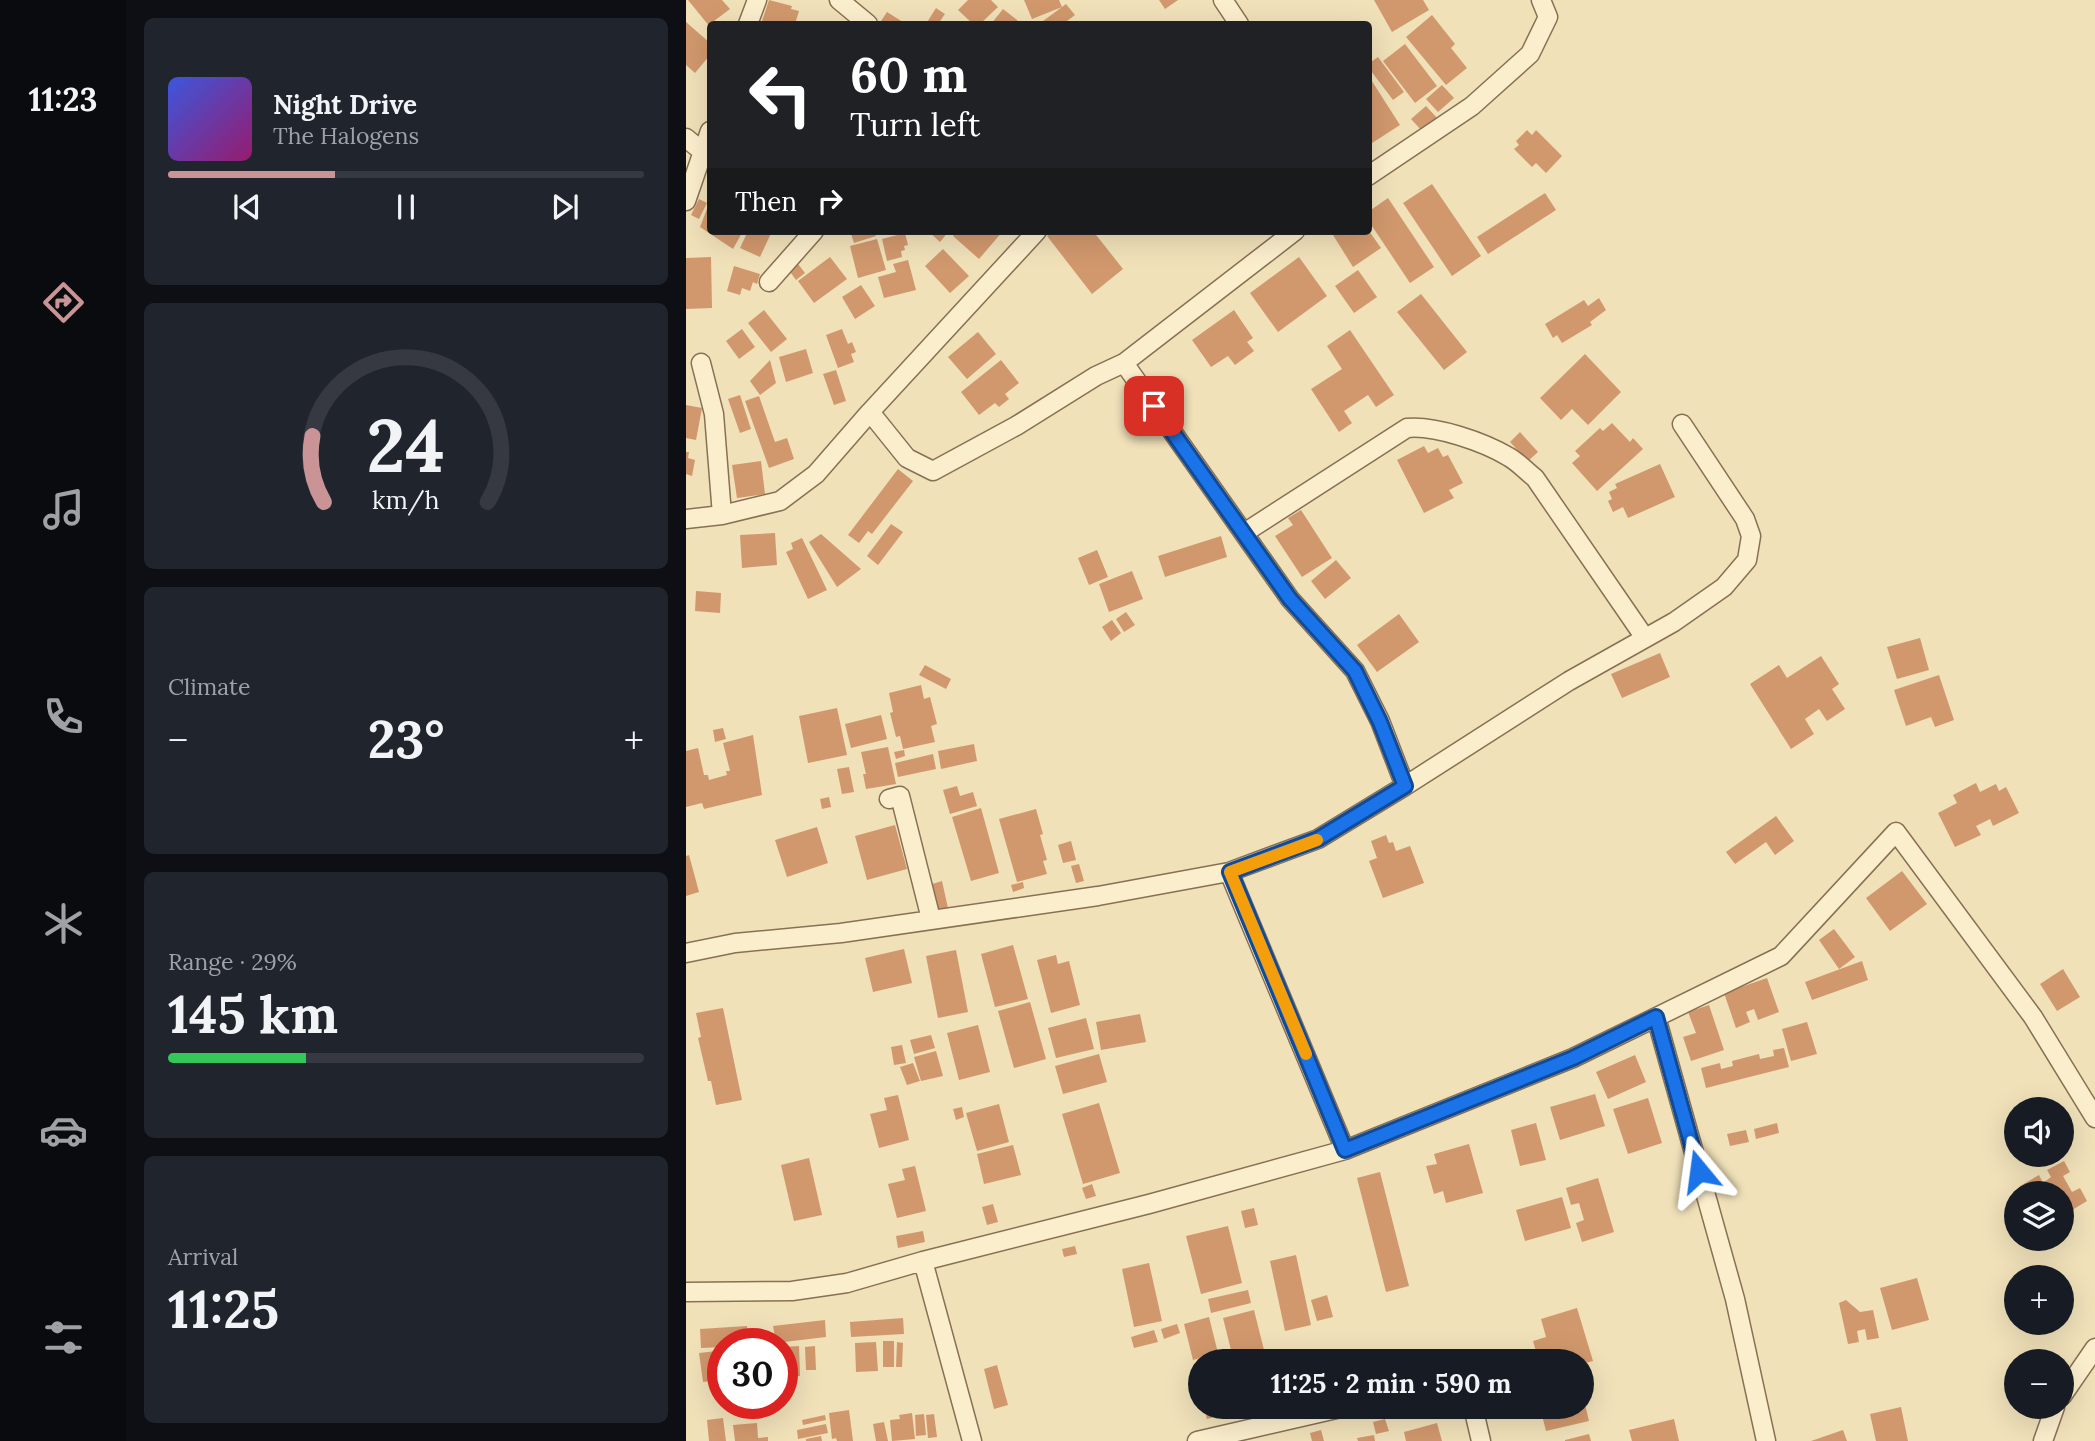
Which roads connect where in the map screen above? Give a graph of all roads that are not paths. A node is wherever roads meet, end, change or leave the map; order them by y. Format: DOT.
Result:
graph roads {
  1 [pos="757,0"];
  2 [pos="839,0"];
  3 [pos="1223,0"];
  4 [pos="1541,0"];
  5 [pos="749,21"];
  6 [pos="864,21"];
  7 [pos="1237,21"];
  8 [pos="686,138"];
  9 [pos="707,140"];
  10 [pos="703,152"];
  11 [pos="1372,173"];
  12 [pos="686,201"];
  13 [pos="810,235"];
  14 [pos="1033,235"];
  15 [pos="1290,235"];
  16 [pos="769,282"];
  17 [pos="701,363"];
  18 [pos="1124,363"];
  19 [pos="870,412"];
  20 [pos="1682,424"];
  21 [pos="722,515"];
  22 [pos="686,519"];
  23 [pos="1244,533"];
  24 [pos="1645,638"];
  25 [pos="1405,786"];
  26 [pos="889,799"];
  27 [pos="1230,872"];
  28 [pos="931,919"];
  29 [pos="686,953"];
  30 [pos="1656,1017"];
  31 [pos="2095,1118"];
  32 [pos="1345,1150"];
  33 [pos="923,1261"];
  34 [pos="686,1292"];
  35 [pos="2095,1348"];
  36 [pos="2074,1379"];
  37 [pos="1293,1419"];
  38 [pos="1475,1419"];
  39 [pos="2051,1419"];
  40 [pos="972,1441"];
  41 [pos="1197,1441"];
  42 [pos="1481,1441"];
  43 [pos="1766,1441"];
  44 [pos="2043,1441"];
  1 -- 5 [label="street"];
  2 -- 6 [label="street"];
  3 -- 7 [label="street"];
  4 -- 11 [label="street"];
  8 -- 10 [label="street"];
  9 -- 10 [label="street"];
  10 -- 12 [label="street"];
  13 -- 16 [label="street"];
  14 -- 19 [label="street"];
  15 -- 18 [label="street"];
  17 -- 21 [label="street"];
  18 -- 19 [label="street"];
  18 -- 23 [label="street"];
  19 -- 21 [label="street"];
  20 -- 24 [label="street"];
  21 -- 22 [label="street"];
  23 -- 24 [label="street"];
  23 -- 25 [label="street"];
  24 -- 25 [label="street"];
  25 -- 27 [label="street"];
  26 -- 28 [label="street"];
  27 -- 28 [label="street"];
  27 -- 32 [label="street"];
  28 -- 29 [label="street"];
  30 -- 31 [label="street"];
  30 -- 32 [label="street"];
  30 -- 43 [label="street"];
  32 -- 33 [label="street"];
  33 -- 34 [label="street"];
  33 -- 40 [label="street"];
  35 -- 36 [label="street"];
  37 -- 41 [label="street"];
  38 -- 42 [label="street"];
  39 -- 44 [label="street"];
}
